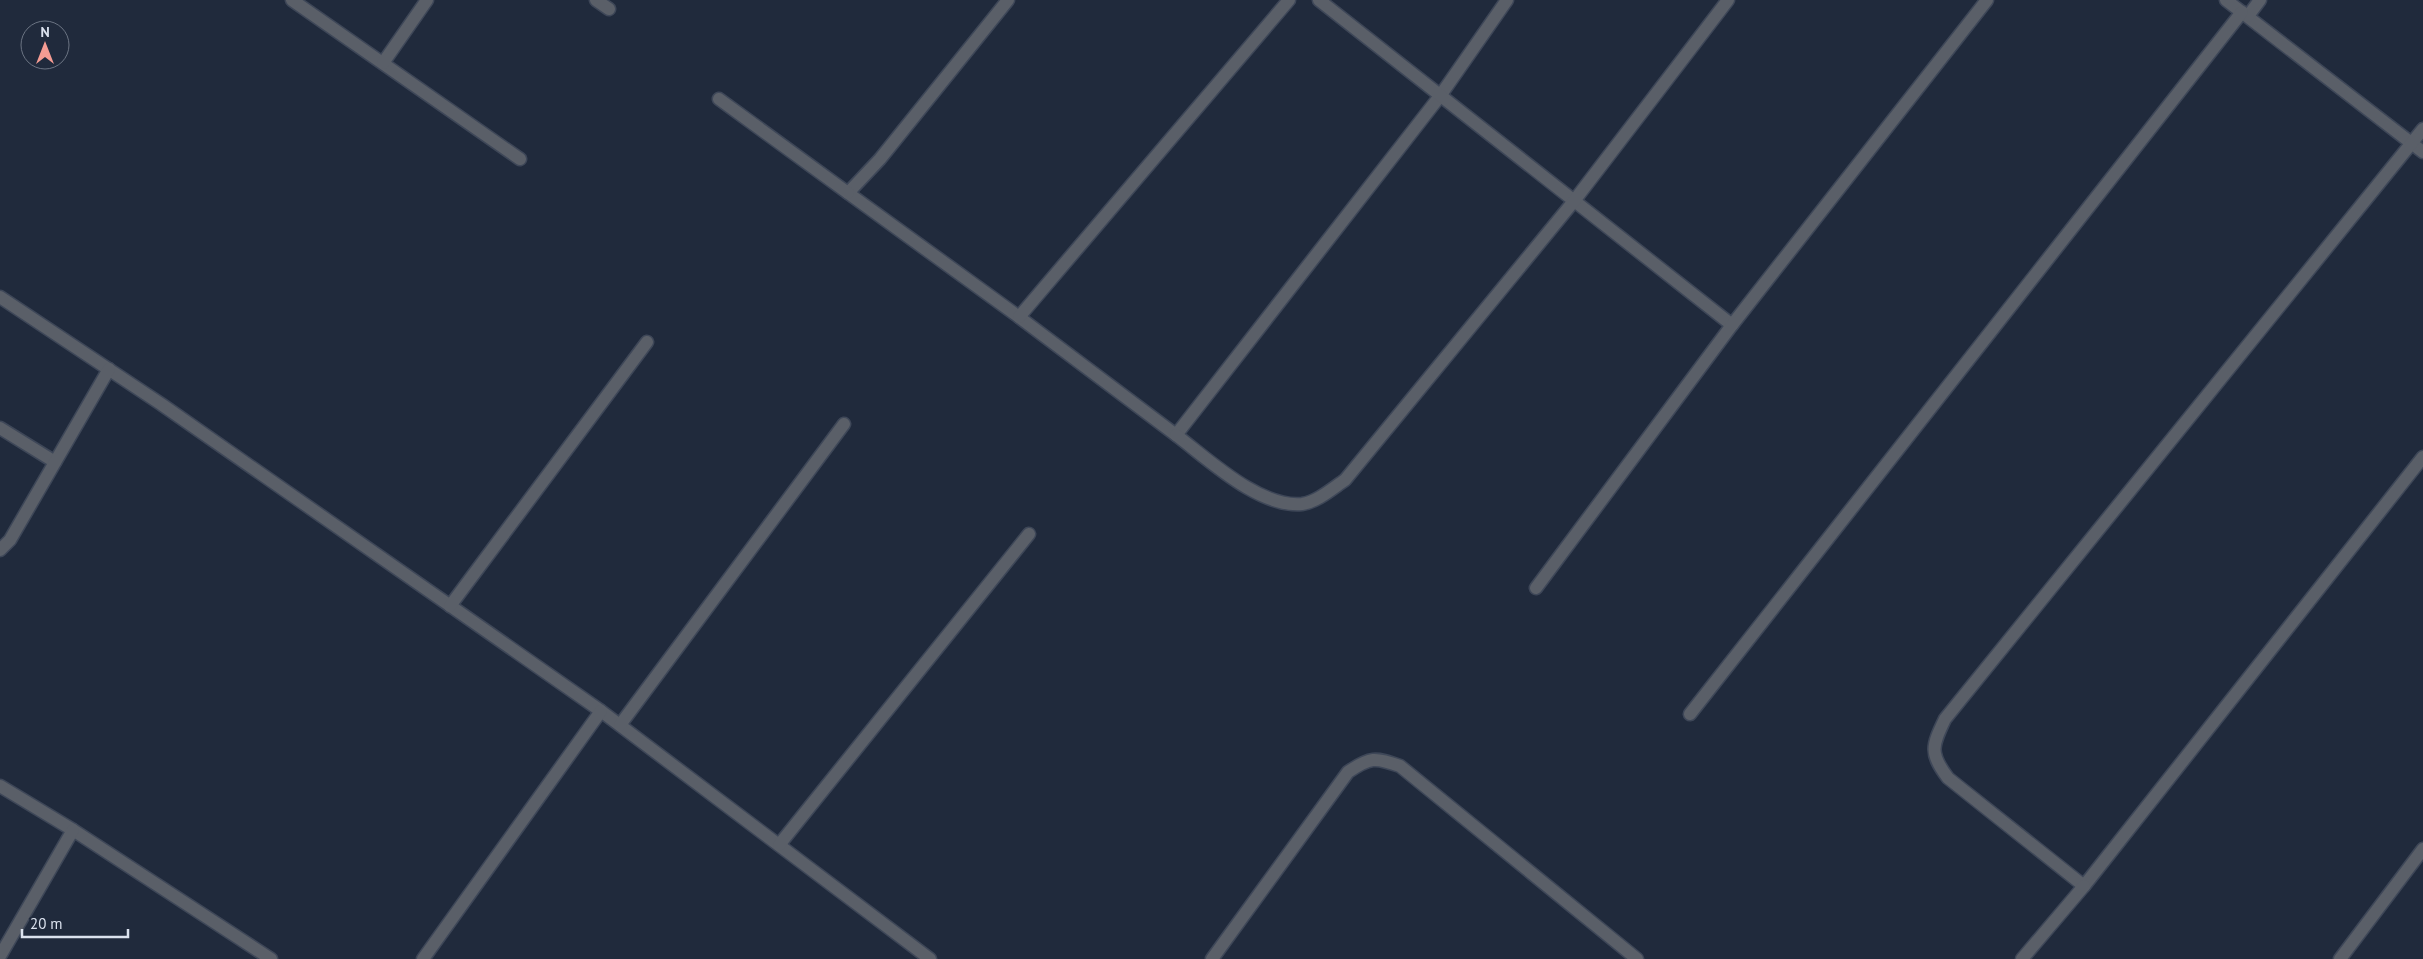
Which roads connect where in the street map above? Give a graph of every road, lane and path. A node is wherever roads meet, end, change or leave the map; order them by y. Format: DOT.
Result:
graph roads {
  1 [pos="292,0"];
  2 [pos="427,0"];
  3 [pos="596,0"];
  4 [pos="1008,0"];
  5 [pos="1289,0"];
  6 [pos="1319,0"];
  7 [pos="1507,0"];
  8 [pos="1728,0"];
  9 [pos="1987,0"];
  10 [pos="2226,0"];
  11 [pos="2260,0"];
  12 [pos="609,9"];
  13 [pos="2245,14"];
  14 [pos="383,63"];
  15 [pos="1440,96"];
  16 [pos="719,99"];
  17 [pos="2423,129"];
  18 [pos="2412,144"];
  19 [pos="2423,152"];
  20 [pos="520,160"];
  21 [pos="848,193"];
  22 [pos="1574,201"];
  23 [pos="0,297"];
  24 [pos="1019,317"];
  25 [pos="1732,325"];
  26 [pos="647,342"];
  27 [pos="109,369"];
  28 [pos="844,424"];
  29 [pos="0,428"];
  30 [pos="1176,435"];
  31 [pos="2423,457"];
  32 [pos="55,462"];
  33 [pos="1028,534"];
  34 [pos="0,550"];
  35 [pos="1536,588"];
  36 [pos="450,606"];
  37 [pos="601,711"];
  38 [pos="1690,714"];
  39 [pos="620,725"];
  40 [pos="0,786"];
  41 [pos="72,830"];
  42 [pos="779,845"];
  43 [pos="2423,849"];
  44 [pos="2084,886"];
  45 [pos="0,956"];
  46 [pos="271,959"];
  47 [pos="423,959"];
  48 [pos="930,959"];
  49 [pos="1212,959"];
  50 [pos="1636,959"];
  51 [pos="2022,959"];
  52 [pos="2340,959"];
  1 -- 14 [label="street"];
  2 -- 14 [label="street"];
  3 -- 12 [label="street"];
  4 -- 21 [label="street"];
  5 -- 24 [label="street"];
  6 -- 15 [label="street"];
  7 -- 15 [label="street"];
  8 -- 22 [label="street"];
  9 -- 25 [label="street"];
  10 -- 13 [label="street"];
  11 -- 13 [label="street"];
  13 -- 18 [label="street"];
  13 -- 38 [label="street"];
  14 -- 20 [label="street"];
  15 -- 22 [label="street"];
  15 -- 30 [label="street"];
  16 -- 21 [label="street"];
  17 -- 18 [label="street"];
  18 -- 19 [label="street"];
  18 -- 44 [label="street"];
  21 -- 24 [label="street"];
  22 -- 25 [label="street"];
  22 -- 30 [label="street"];
  23 -- 27 [label="street"];
  24 -- 30 [label="street"];
  25 -- 35 [label="street"];
  26 -- 36 [label="street"];
  27 -- 32 [label="street"];
  27 -- 36 [label="street"];
  28 -- 39 [label="street"];
  29 -- 32 [label="street"];
  31 -- 44 [label="street"];
  32 -- 34 [label="street"];
  33 -- 42 [label="street"];
  36 -- 37 [label="street"];
  37 -- 39 [label="street"];
  37 -- 47 [label="street"];
  39 -- 42 [label="street"];
  40 -- 41 [label="street"];
  41 -- 45 [label="street"];
  41 -- 46 [label="street"];
  42 -- 48 [label="street"];
  43 -- 52 [label="street"];
  44 -- 51 [label="street"];
  49 -- 50 [label="street"];
}
